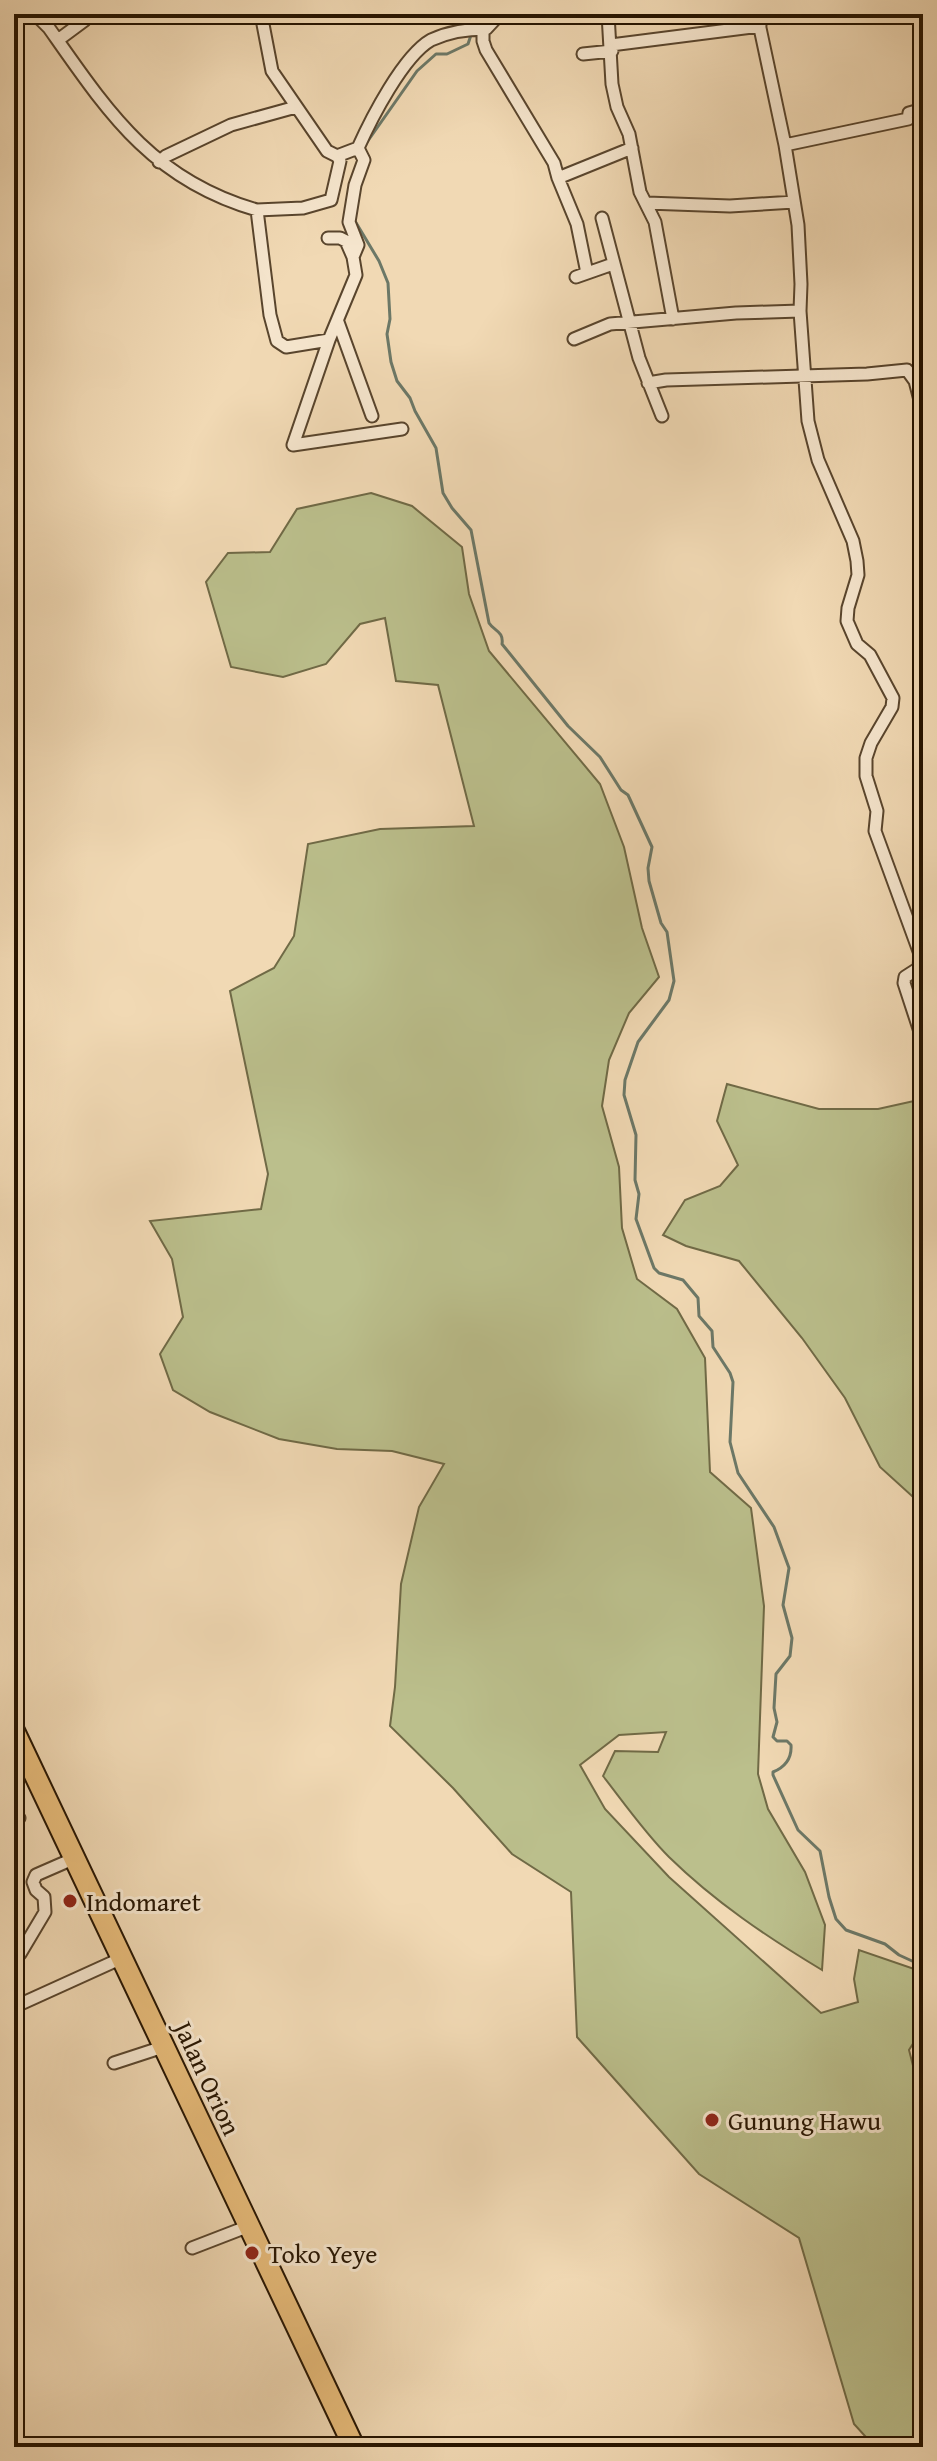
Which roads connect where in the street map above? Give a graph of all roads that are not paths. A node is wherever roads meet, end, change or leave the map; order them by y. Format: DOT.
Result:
graph roads {
  1 [pos="35,14"];
  2 [pos="87,14"];
  3 [pos="261,14"];
  4 [pos="500,14"];
  5 [pos="608,14"];
  6 [pos="759,20"];
  7 [pos="475,29"];
  8 [pos="58,40"];
  9 [pos="611,48"];
  10 [pos="583,54"];
  11 [pos="296,107"];
  12 [pos="923,109"];
  13 [pos="785,145"];
  14 [pos="632,148"];
  15 [pos="360,152"];
  16 [pos="337,156"];
  17 [pos="159,162"];
  18 [pos="558,178"];
  19 [pos="794,202"];
  20 [pos="647,203"];
  21 [pos="257,210"];
  22 [pos="602,218"];
  23 [pos="328,238"];
  24 [pos="353,257"];
  25 [pos="613,264"];
  26 [pos="800,311"];
  27 [pos="673,319"];
  28 [pos="338,322"];
  29 [pos="630,322"];
  30 [pos="574,339"];
  31 [pos="329,340"];
  32 [pos="803,376"];
  33 [pos="648,383"];
  34 [pos="923,412"];
  35 [pos="372,416"];
  36 [pos="662,416"];
  37 [pos="402,429"];
  38 [pos="923,1041"];
  39 [pos="14,1731"];
  40 [pos="75,1858"];
  41 [pos="16,1955"];
  42 [pos="122,1958"];
  43 [pos="14,2007"];
  44 [pos="166,2046"];
  45 [pos="114,2063"];
  46 [pos="249,2226"];
  47 [pos="192,2248"];
  48 [pos="354,2447"];
  1 -- 8 [label="street"];
  2 -- 8 [label="street"];
  3 -- 11 [label="street"];
  4 -- 7 [label="street"];
  5 -- 9 [label="street"];
  6 -- 9 [label="street"];
  6 -- 13 [label="street"];
  7 -- 15 [label="street"];
  7 -- 18 [label="street"];
  8 -- 17 [label="street"];
  9 -- 10 [label="street"];
  9 -- 14 [label="street"];
  11 -- 16 [label="street"];
  11 -- 17 [label="street"];
  12 -- 13 [label="street"];
  13 -- 19 [label="street"];
  14 -- 18 [label="street"];
  14 -- 20 [label="street"];
  15 -- 16 [label="street"];
  15 -- 24 [label="street"];
  16 -- 21 [label="street"];
  17 -- 21 [label="street"];
  18 -- 25 [label="street"];
  19 -- 20 [label="street"];
  19 -- 26 [label="street"];
  20 -- 27 [label="street"];
  21 -- 31 [label="street"];
  22 -- 25 [label="street"];
  23 -- 24 [label="street"];
  24 -- 28 [label="street"];
  25 -- 29 [label="street"];
  26 -- 27 [label="street"];
  26 -- 32 [label="street"];
  27 -- 29 [label="street"];
  28 -- 31 [label="street"];
  28 -- 35 [label="street"];
  29 -- 30 [label="street"];
  29 -- 33 [label="street"];
  31 -- 37 [label="street"];
  32 -- 33 [label="street"];
  32 -- 34 [label="street"];
  32 -- 38 [label="street"];
  33 -- 36 [label="street"];
  39 -- 40 [label="highway, Jalan Orion"];
  40 -- 41 [label="street"];
  40 -- 42 [label="highway, Jalan Orion"];
  42 -- 43 [label="street"];
  42 -- 44 [label="highway, Jalan Orion"];
  44 -- 45 [label="street"];
  44 -- 46 [label="highway, Jalan Orion"];
  46 -- 47 [label="street"];
  46 -- 48 [label="highway, Jalan Orion"];
}
